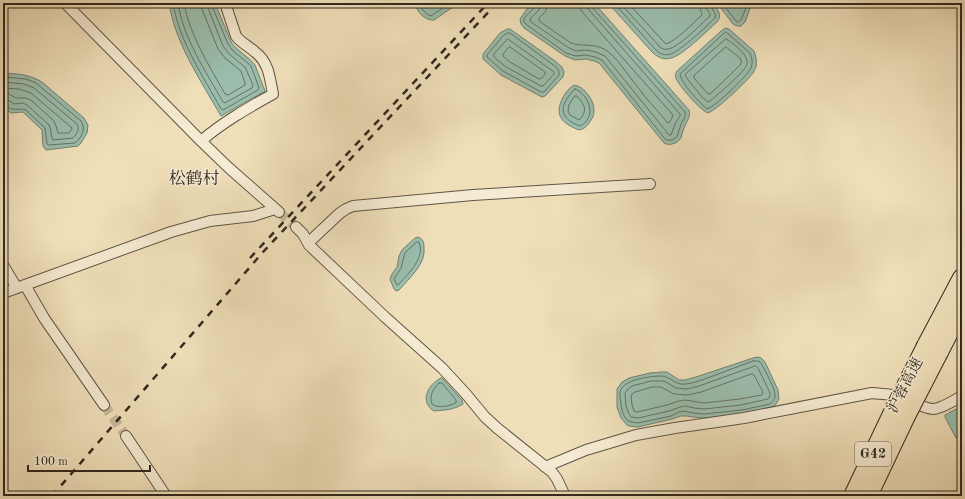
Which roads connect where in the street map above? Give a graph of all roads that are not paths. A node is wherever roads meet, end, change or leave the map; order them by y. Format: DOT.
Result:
graph roads {
  1 [pos="65,3"];
  2 [pos="225,3"];
  3 [pos="201,142"];
  4 [pos="650,184"];
  5 [pos="296,228"];
  6 [pos="308,243"];
  7 [pos="3,265"];
  8 [pos="962,278"];
  9 [pos="21,286"];
  10 [pos="3,293"];
  11 [pos="962,307"];
  12 [pos="932,349"];
  13 [pos="962,396"];
  14 [pos="104,405"];
  15 [pos="899,415"];
  16 [pos="126,436"];
  17 [pos="545,467"];
  18 [pos="166,496"];
  19 [pos="565,496"];
  20 [pos="853,496"];
  21 [pos="868,496"];
  1 -- 3 [label="street"];
  2 -- 3 [label="street"];
  3 -- 9 [label="street"];
  4 -- 6 [label="street"];
  5 -- 6 [label="street"];
  6 -- 17 [label="street"];
  7 -- 9 [label="street"];
  8 -- 12 [label="highway, 沪蓉高速 / G42"];
  9 -- 10 [label="street"];
  9 -- 14 [label="street"];
  11 -- 12 [label="highway, 沪蓉高速 / G42"];
  12 -- 15 [label="highway, 沪蓉高速 / G42, bridge"];
  13 -- 17 [label="street"];
  15 -- 20 [label="highway, 沪蓉高速 / G42"];
  15 -- 21 [label="highway, 沪蓉高速 / G42"];
  16 -- 18 [label="street"];
  17 -- 19 [label="street"];
}
